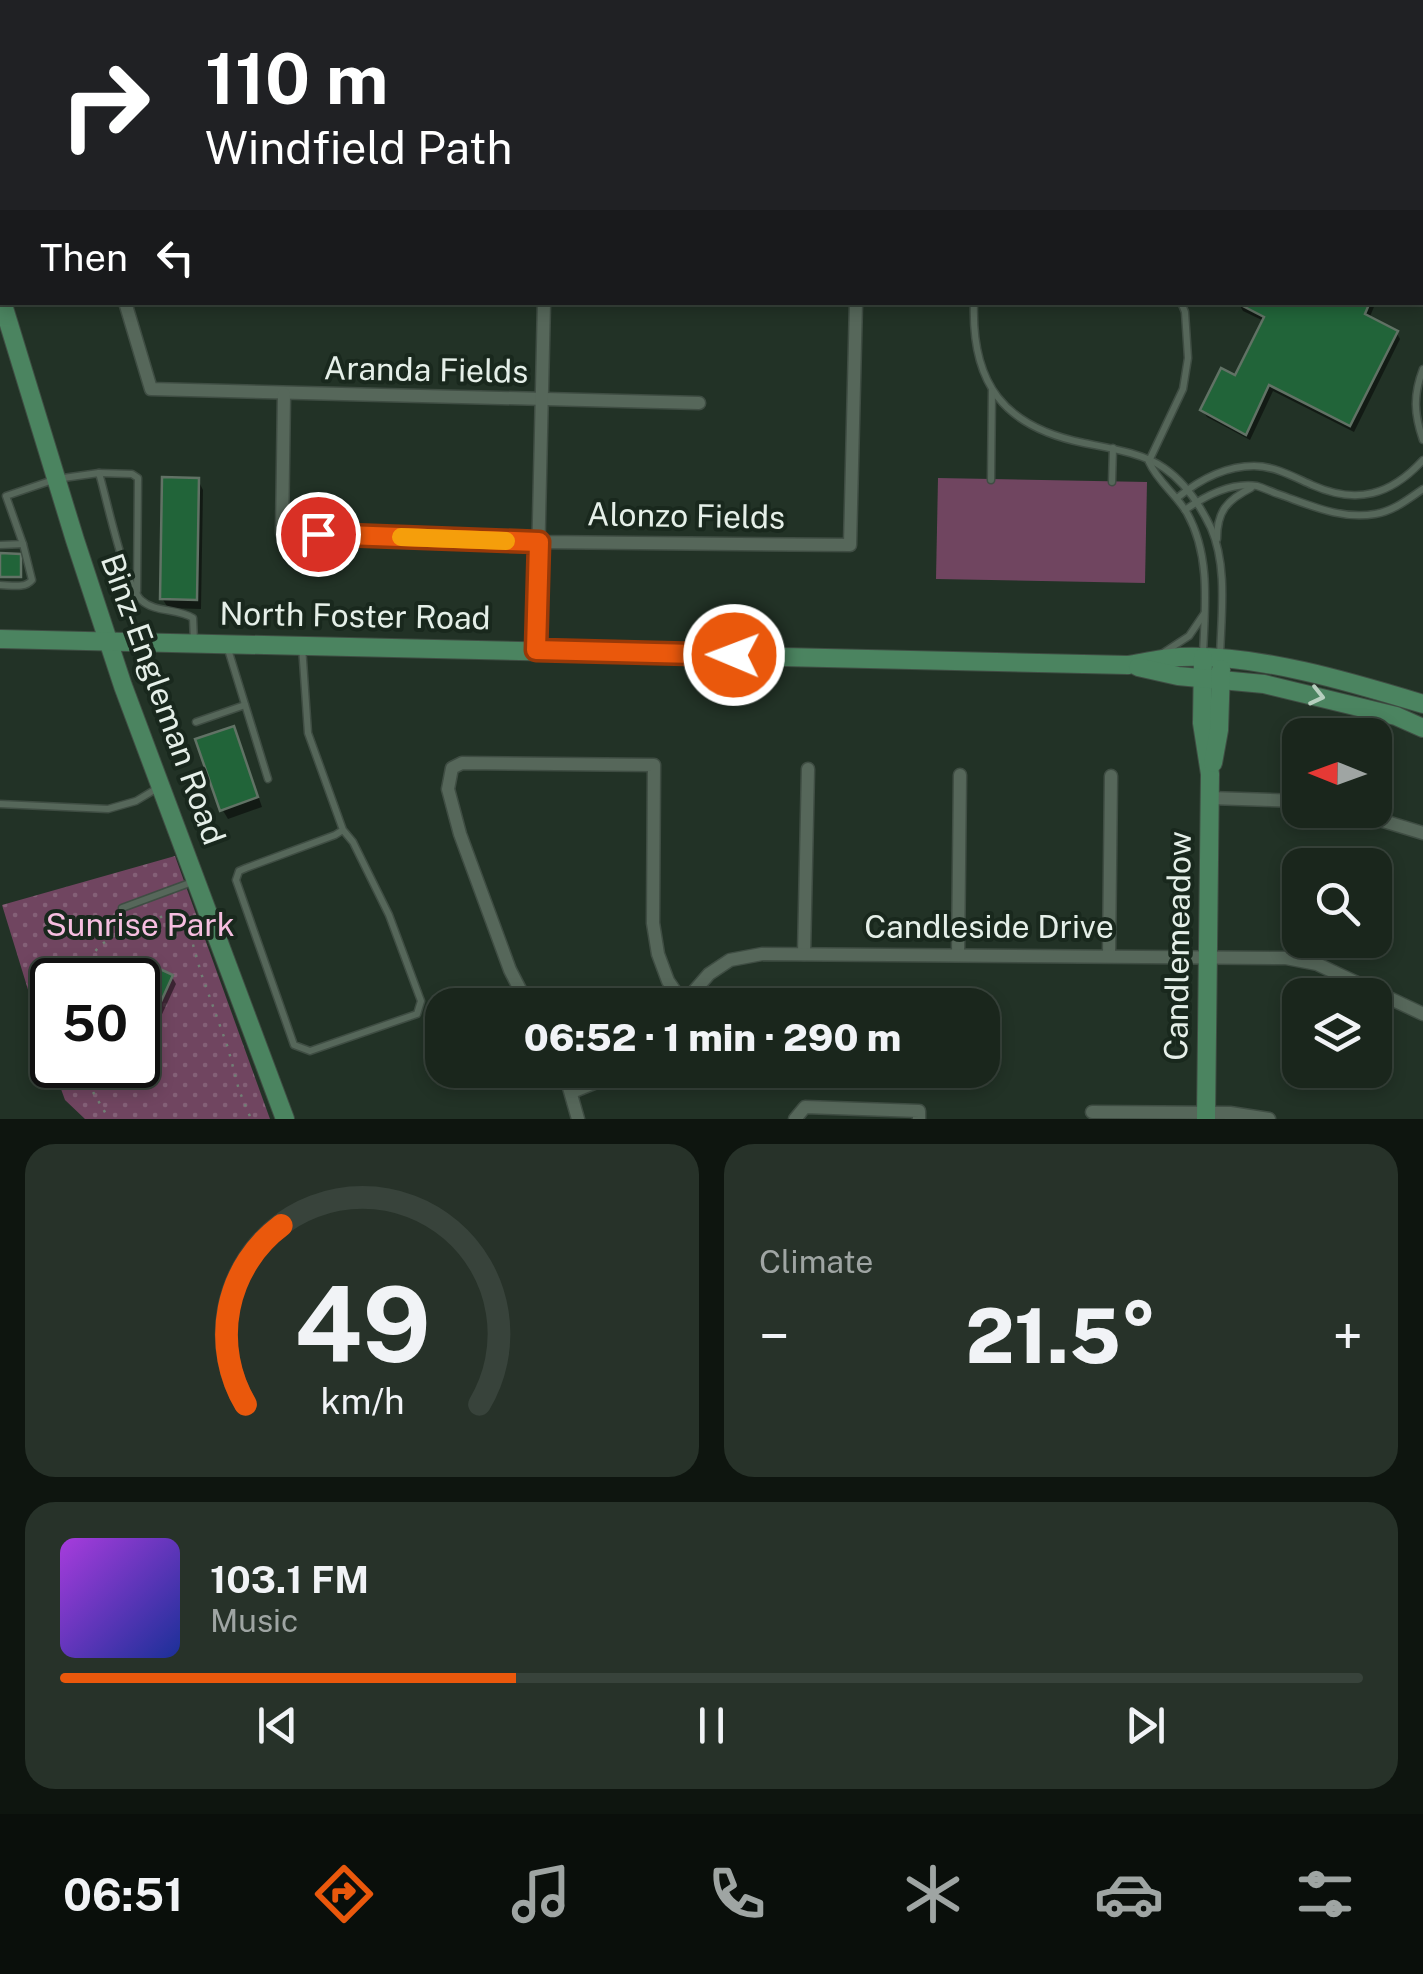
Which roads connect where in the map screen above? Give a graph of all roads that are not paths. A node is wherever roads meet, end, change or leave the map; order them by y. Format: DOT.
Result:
graph roads {
  1 [pos="3,305"];
  2 [pos="127,305"];
  3 [pos="544,305"];
  4 [pos="856,305"];
  5 [pos="974,305"];
  6 [pos="1182,305"];
  7 [pos="1423,369"];
  8 [pos="992,389"];
  9 [pos="284,394"];
  10 [pos="541,400"];
  11 [pos="699,403"];
  12 [pos="1423,440"];
  13 [pos="1113,448"];
  14 [pos="1423,460"];
  15 [pos="1149,461"];
  16 [pos="100,474"];
  17 [pos="56,479"];
  18 [pos="991,480"];
  19 [pos="1112,482"];
  20 [pos="1256,486"];
  21 [pos="1188,489"];
  22 [pos="1423,489"];
  23 [pos="1176,498"];
  24 [pos="1197,502"];
  25 [pos="1185,510"];
  26 [pos="539,542"];
  27 [pos="23,544"];
  28 [pos="5,548"];
  29 [pos="1218,555"];
  30 [pos="4,582"];
  31 [pos="137,592"];
  32 [pos="1204,613"];
  33 [pos="0,639"];
  34 [pos="108,641"];
  35 [pos="194,643"];
  36 [pos="226,644"];
  37 [pos="302,645"];
  38 [pos="536,650"];
  39 [pos="1212,658"];
  40 [pos="1150,661"];
  41 [pos="1128,665"];
  42 [pos="1212,679"];
  43 [pos="1423,704"];
  44 [pos="245,705"];
  45 [pos="196,722"];
  46 [pos="1423,728"];
  47 [pos="808,769"];
  48 [pos="960,774"];
  49 [pos="1111,776"];
  50 [pos="268,779"];
  51 [pos="162,786"];
  52 [pos="1210,798"];
  53 [pos="1282,800"];
  54 [pos="0,804"];
  55 [pos="1392,823"];
  56 [pos="343,830"];
  57 [pos="1423,832"];
  58 [pos="196,880"];
  59 [pos="122,908"];
  60 [pos="804,954"];
  61 [pos="958,955"];
  62 [pos="1110,956"];
  63 [pos="1208,956"];
  64 [pos="519,988"];
  65 [pos="672,988"];
  66 [pos="697,988"];
  67 [pos="1423,1014"];
  68 [pos="571,1088"];
  69 [pos="582,1088"];
  70 [pos="572,1092"];
  71 [pos="1092,1112"];
  72 [pos="919,1115"];
  73 [pos="1206,1116"];
  74 [pos="284,1119"];
  75 [pos="578,1119"];
  76 [pos="795,1119"];
  77 [pos="1270,1119"];
  1 -- 17 [label="main road, Binz-Engleman Road"];
  2 -- 9 [label="street, Aranda Fields"];
  3 -- 10 [label="street"];
  4 -- 26 [label="street, Alonzo Fields"];
  5 -- 8 [label="lane"];
  6 -- 15 [label="lane"];
  7 -- 12 [label="lane"];
  8 -- 13 [label="lane"];
  8 -- 18 [label="lane"];
  9 -- 10 [label="street, Aranda Fields"];
  9 -- 26 [label="street, Alonzo Fields"];
  10 -- 11 [label="street, Aranda Fields"];
  10 -- 26 [label="street"];
  13 -- 15 [label="lane"];
  13 -- 19 [label="lane"];
  14 -- 21 [label="lane"];
  15 -- 21 [label="lane"];
  15 -- 23 [label="lane"];
  16 -- 17 [label="lane"];
  16 -- 31 [label="lane"];
  16 -- 31 [label="lane"];
  17 -- 27 [label="lane"];
  17 -- 34 [label="main road, Binz-Engleman Road"];
  20 -- 22 [label="lane"];
  20 -- 24 [label="lane"];
  20 -- 29 [label="lane"];
  21 -- 23 [label="lane"];
  21 -- 24 [label="lane"];
  23 -- 25 [label="lane"];
  24 -- 25 [label="lane"];
  24 -- 29 [label="lane"];
  25 -- 32 [label="lane"];
  26 -- 38 [label="street"];
  27 -- 28 [label="lane"];
  27 -- 30 [label="lane"];
  29 -- 39 [label="lane"];
  31 -- 35 [label="lane"];
  32 -- 39 [label="lane"];
  32 -- 40 [label="lane"];
  33 -- 34 [label="main road, North Foster Road"];
  34 -- 35 [label="main road, North Foster Road"];
  34 -- 51 [label="main road, Binz-Engleman Road"];
  35 -- 36 [label="main road, North Foster Road"];
  36 -- 37 [label="main road, North Foster Road"];
  36 -- 44 [label="lane"];
  37 -- 38 [label="main road, North Foster Road"];
  37 -- 56 [label="lane"];
  38 -- 41 [label="main road, North Foster Road"];
  39 -- 40 [label="main road, North Foster Road"];
  39 -- 42 [label="main road, Candlemeadow"];
  39 -- 43 [label="main road, North Foster Road"];
  40 -- 41 [label="main road, North Foster Road"];
  41 -- 42 [label="main road, North Foster Road"];
  42 -- 46 [label="main road, North Foster Road, one-way"];
  42 -- 52 [label="main road, Candlemeadow"];
  44 -- 45 [label="lane"];
  44 -- 50 [label="lane"];
  47 -- 60 [label="street"];
  48 -- 61 [label="street"];
  49 -- 62 [label="street"];
  51 -- 54 [label="lane"];
  51 -- 58 [label="main road, Binz-Engleman Road"];
  52 -- 53 [label="street"];
  52 -- 63 [label="main road, Candlemeadow"];
  55 -- 57 [label="street"];
  56 -- 56 [label="lane"];
  58 -- 59 [label="lane"];
  58 -- 74 [label="main road, Binz-Engleman Road"];
  60 -- 61 [label="street, Candleside Drive"];
  60 -- 66 [label="street, Candleside Drive"];
  61 -- 62 [label="street, Candleside Drive"];
  62 -- 63 [label="street, Candleside Drive"];
  63 -- 67 [label="street, Candleside Drive"];
  63 -- 73 [label="main road, Candlemeadow"];
  64 -- 65 [label="street"];
  68 -- 70 [label="street"];
  69 -- 70 [label="street"];
  70 -- 75 [label="street"];
  71 -- 73 [label="street"];
  72 -- 76 [label="street"];
  73 -- 77 [label="street"];
}
